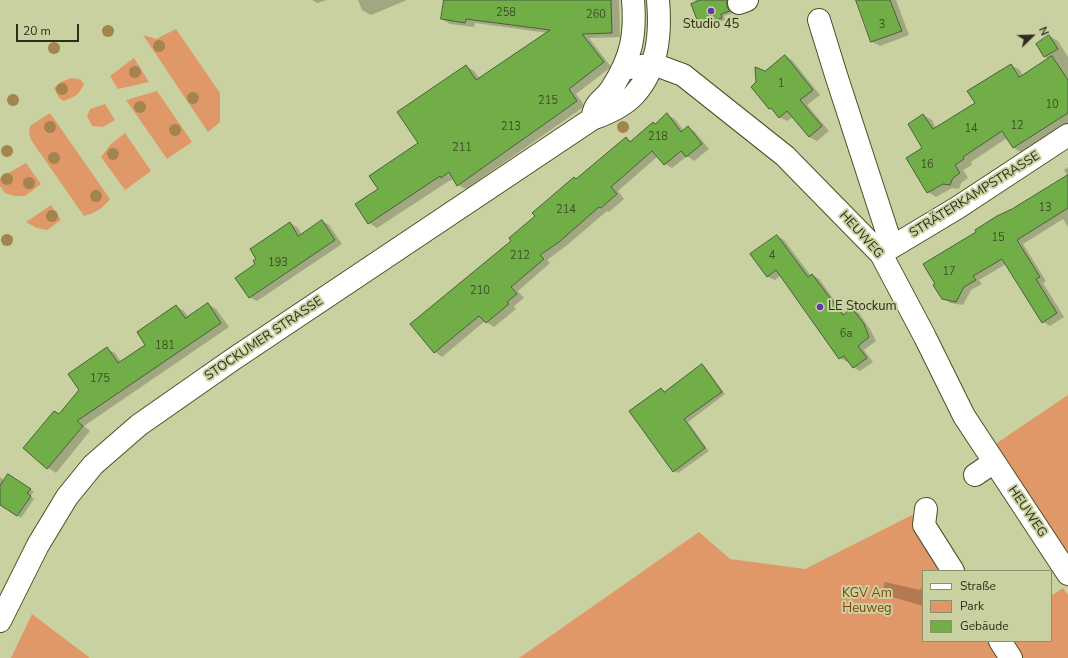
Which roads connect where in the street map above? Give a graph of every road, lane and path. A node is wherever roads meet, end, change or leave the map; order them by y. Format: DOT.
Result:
graph roads {
  1 [pos="633,0"];
  2 [pos="658,0"];
  3 [pos="819,20"];
  4 [pos="653,64"];
  5 [pos="624,69"];
  6 [pos="592,119"];
  7 [pos="1068,135"];
  8 [pos="886,250"];
  9 [pos="994,462"];
  10 [pos="975,475"];
  11 [pos="926,509"];
  12 [pos="952,563"];
  13 [pos="1068,574"];
  14 [pos="0,621"];
  15 [pos="1001,642"];
  16 [pos="1011,658"];
  1 -- 5 [label="street"];
  2 -- 4 [label="street, STOCKUMER STRASSE"];
  3 -- 8 [label="street"];
  4 -- 5 [label="street, HEUWEG"];
  4 -- 6 [label="street, STOCKUMER STRASSE"];
  4 -- 8 [label="street, HEUWEG"];
  5 -- 6 [label="street"];
  6 -- 14 [label="street, STOCKUMER STRASSE"];
  7 -- 8 [label="street, STRÄTERKAMPSTRASSE"];
  8 -- 9 [label="street, HEUWEG"];
  9 -- 10 [label="street"];
  9 -- 13 [label="street, HEUWEG"];
  11 -- 12 [label="street"];
  15 -- 16 [label="street"];
}
